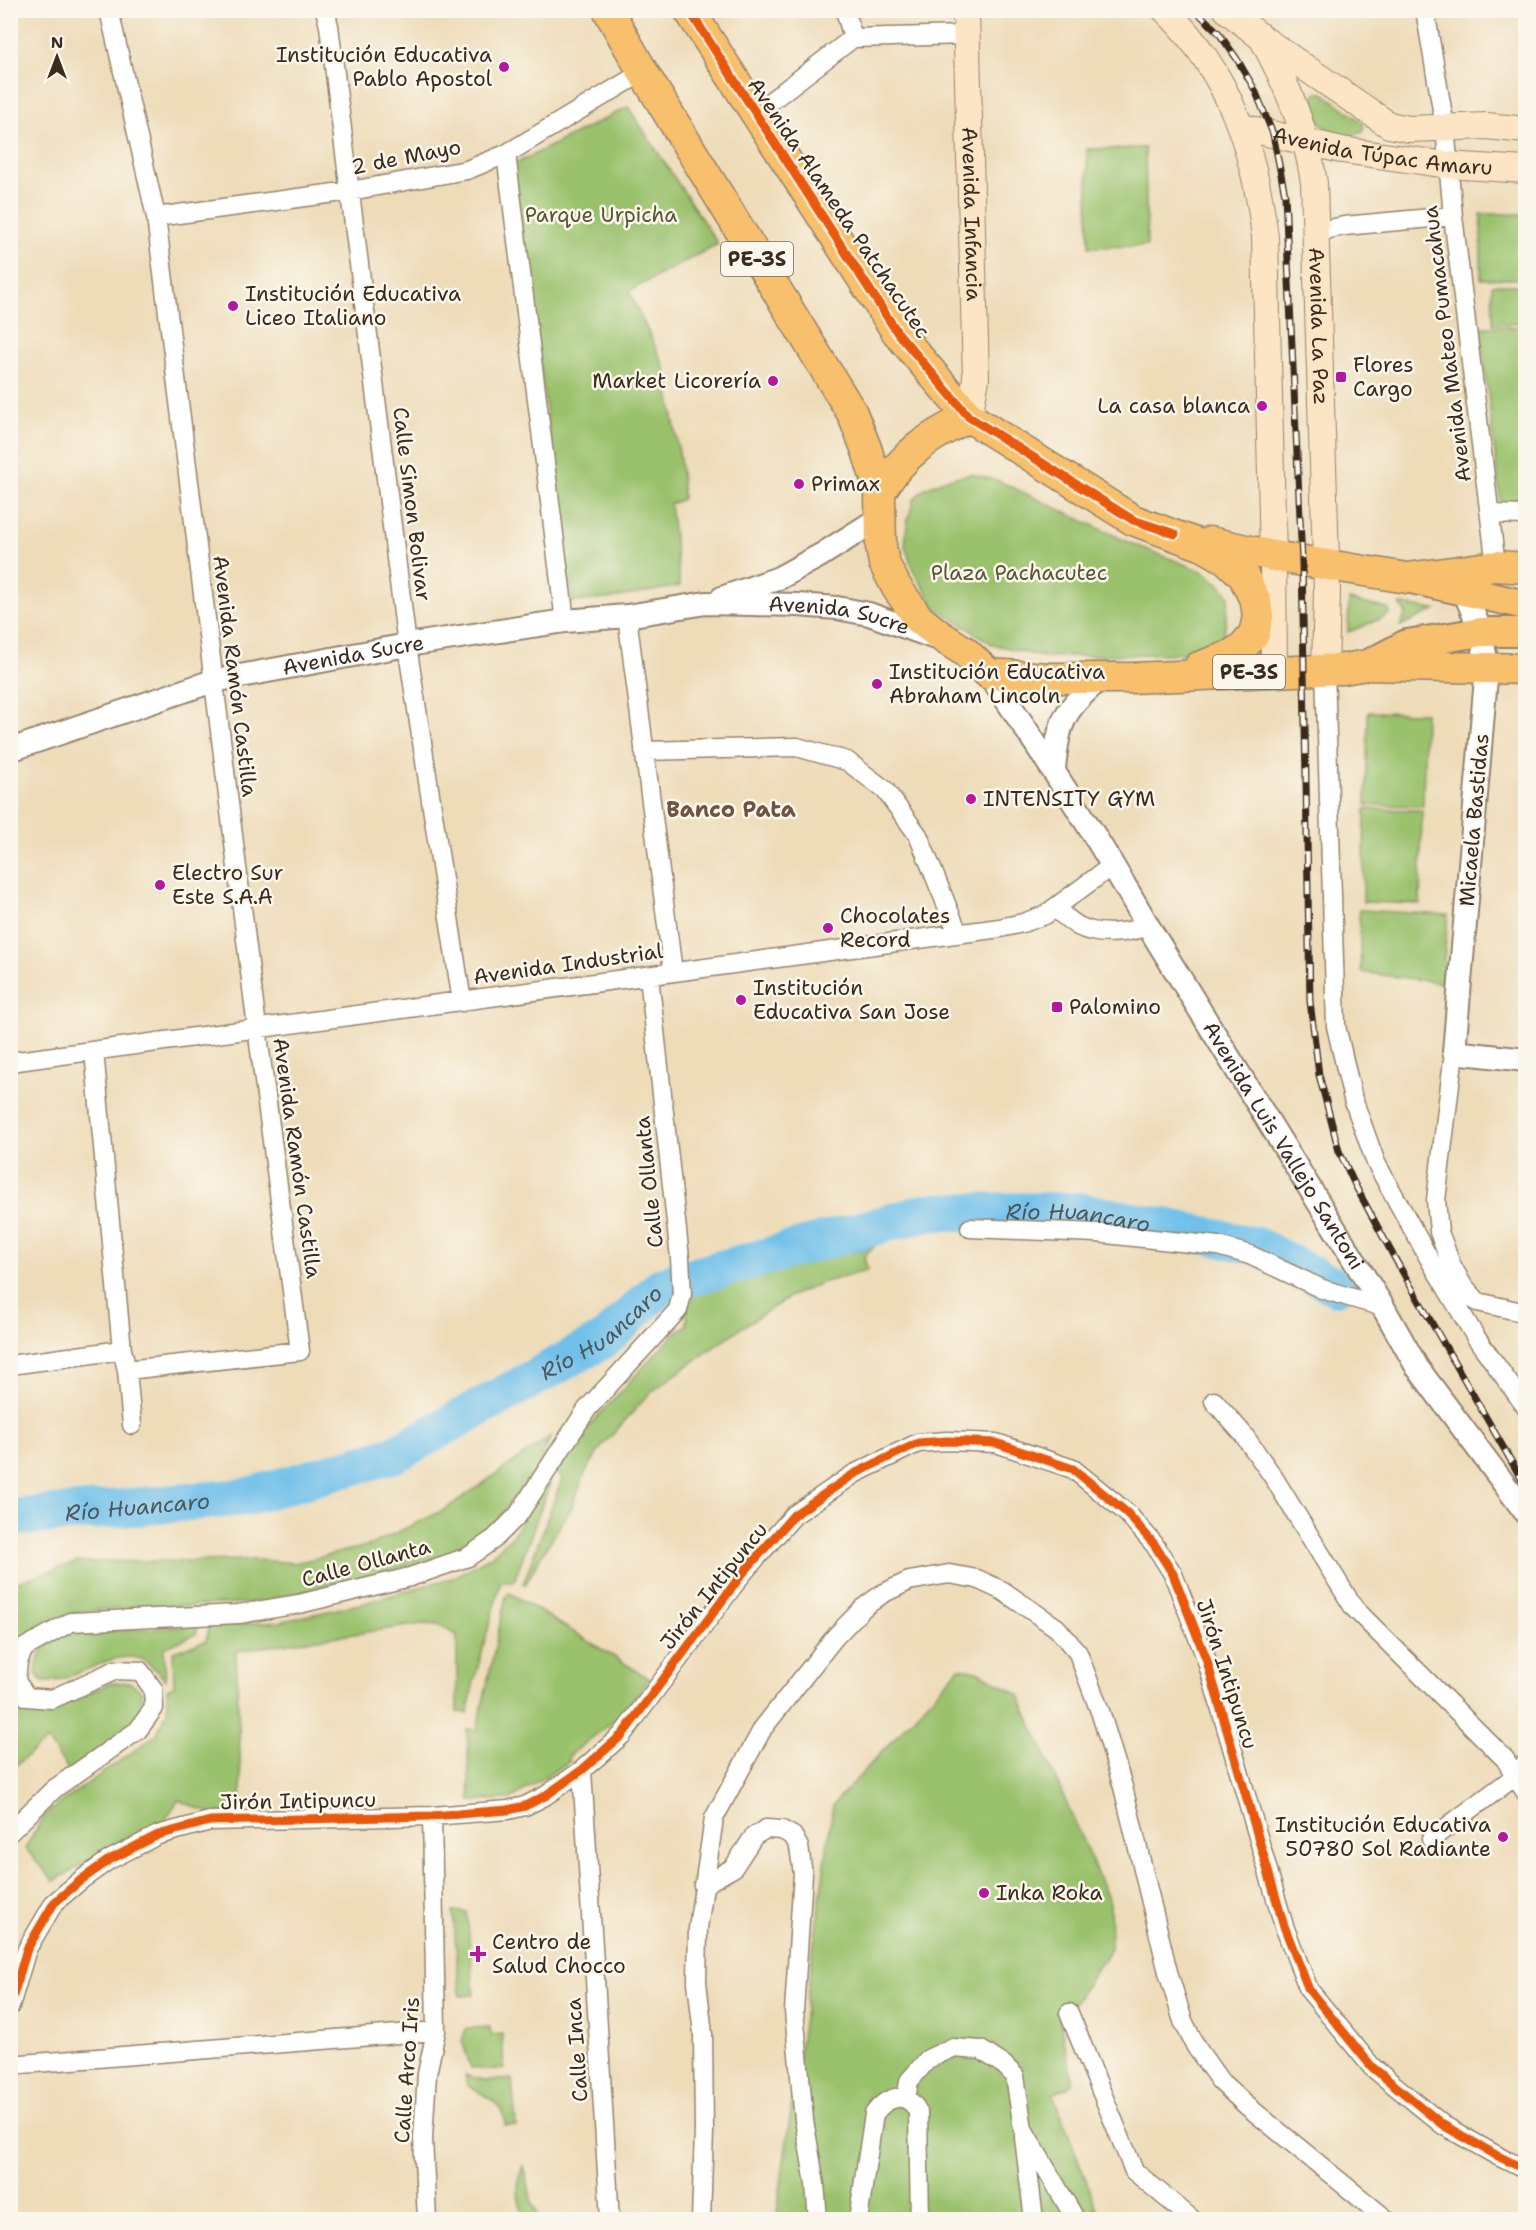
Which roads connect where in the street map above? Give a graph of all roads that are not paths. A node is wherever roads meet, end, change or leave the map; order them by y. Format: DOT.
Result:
graph roads {
  1 [pos="109,10"];
  2 [pos="325,10"];
  3 [pos="608,10"];
  4 [pos="688,10"];
  5 [pos="845,10"];
  6 [pos="1165,10"];
  7 [pos="1227,10"];
  8 [pos="1425,10"];
  9 [pos="967,23"];
  10 [pos="853,38"];
  11 [pos="1262,38"];
  12 [pos="643,72"];
  13 [pos="1368,112"];
  14 [pos="754,114"];
  15 [pos="1241,127"];
  16 [pos="1445,127"];
  17 [pos="1526,130"];
  18 [pos="1307,143"];
  19 [pos="1354,152"];
  20 [pos="506,154"];
  21 [pos="1449,165"];
  22 [pos="1526,170"];
  23 [pos="1314,183"];
  24 [pos="350,191"];
  25 [pos="1453,216"];
  26 [pos="156,217"];
  27 [pos="1315,237"];
  28 [pos="969,417"];
  29 [pos="880,504"];
  30 [pos="1490,514"];
  31 [pos="1526,515"];
  32 [pos="1175,534"];
  33 [pos="1273,556"];
  34 [pos="1325,565"];
  35 [pos="1496,566"];
  36 [pos="1526,568"];
  37 [pos="1407,578"];
  38 [pos="1464,591"];
  39 [pos="706,603"];
  40 [pos="1526,605"];
  41 [pos="627,616"];
  42 [pos="565,621"];
  43 [pos="1481,632"];
  44 [pos="1526,632"];
  45 [pos="406,645"];
  46 [pos="964,651"];
  47 [pos="1367,665"];
  48 [pos="1487,666"];
  49 [pos="1526,669"];
  50 [pos="1325,670"];
  51 [pos="1274,671"];
  52 [pos="989,674"];
  53 [pos="1101,678"];
  54 [pos="1131,678"];
  55 [pos="213,681"];
  56 [pos="10,750"];
  57 [pos="644,751"];
  58 [pos="1054,769"];
  59 [pos="1113,865"];
  60 [pos="1055,909"];
  61 [pos="1148,926"];
  62 [pos="958,933"];
  63 [pos="673,972"];
  64 [pos="649,976"];
  65 [pos="462,1002"];
  66 [pos="257,1028"];
  67 [pos="94,1051"];
  68 [pos="1454,1052"];
  69 [pos="1526,1060"];
  70 [pos="10,1062"];
  71 [pos="970,1228"];
  72 [pos="1437,1270"];
  73 [pos="1478,1302"];
  74 [pos="1383,1307"];
  75 [pos="1526,1312"];
  76 [pos="122,1350"];
  77 [pos="10,1365"];
  78 [pos="127,1370"];
  79 [pos="1214,1401"];
  80 [pos="1526,1407"];
  81 [pos="132,1425"];
  82 [pos="1526,1513"];
  83 [pos="582,1770"];
  84 [pos="1520,1770"];
  85 [pos="1526,1793"];
  86 [pos="432,1816"];
  87 [pos="10,1832"];
  88 [pos="1431,1839"];
  89 [pos="703,1885"];
  90 [pos="10,2006"];
  91 [pos="1070,2013"];
  92 [pos="436,2031"];
  93 [pos="10,2065"];
  94 [pos="906,2099"];
  95 [pos="1023,2129"];
  96 [pos="1526,2168"];
  97 [pos="427,2220"];
  98 [pos="610,2220"];
  99 [pos="701,2220"];
  100 [pos="818,2220"];
  101 [pos="858,2220"];
  102 [pos="920,2220"];
  103 [pos="1035,2220"];
  104 [pos="1076,2220"];
  105 [pos="1193,2220"];
  106 [pos="1387,2220"];
  1 -- 26 [label="street, Avenida Ramón Castilla"];
  2 -- 24 [label="street, Calle Simon Bolivar"];
  3 -- 12 [label="highway, PE-3S"];
  4 -- 14 [label="highway, Avenida Alameda Patchacutec"];
  5 -- 10 [label="street"];
  6 -- 15 [label="main road"];
  7 -- 11 [label="main road, Avenida La Paz"];
  8 -- 16 [label="street, Avenida Mateo Pumacahua"];
  9 -- 10 [label="street"];
  9 -- 28 [label="main road, Avenida Infancia"];
  10 -- 14 [label="street"];
  11 -- 13 [label="main road, Avenida Túpac Amaru"];
  11 -- 18 [label="main road, Avenida La Paz"];
  12 -- 20 [label="street, 2 de Mayo"];
  12 -- 29 [label="highway, PE-3S"];
  13 -- 16 [label="main road, Avenida Túpac Amaru"];
  13 -- 19 [label="main road"];
  14 -- 28 [label="highway, Avenida Alameda Patchacutec"];
  15 -- 18 [label="main road, Avenida Túpac Amaru"];
  15 -- 33 [label="main road"];
  16 -- 17 [label="main road, Avenida Túpac Amaru"];
  16 -- 21 [label="street, Avenida Mateo Pumacahua"];
  18 -- 19 [label="main road, Avenida Túpac Amaru"];
  18 -- 23 [label="main road, Avenida La Paz"];
  19 -- 21 [label="main road, Avenida Túpac Amaru"];
  19 -- 23 [label="main road"];
  20 -- 24 [label="street, 2 de Mayo"];
  20 -- 42 [label="street"];
  21 -- 22 [label="main road, Avenida Túpac Amaru"];
  21 -- 25 [label="street, Avenida Mateo Pumacahua"];
  23 -- 27 [label="main road, Avenida La Paz"];
  24 -- 26 [label="street, 2 de Mayo"];
  24 -- 45 [label="street, Calle Simon Bolivar"];
  25 -- 27 [label="street"];
  25 -- 30 [label="street, Avenida Mateo Pumacahua"];
  26 -- 55 [label="street, Avenida Ramón Castilla"];
  27 -- 34 [label="main road, Avenida La Paz"];
  28 -- 29 [label="highway"];
  28 -- 32 [label="highway, Avenida Alameda Patchacutec"];
  29 -- 39 [label="street, Avenida Sucre"];
  29 -- 46 [label="highway, PE-3S"];
  30 -- 31 [label="street"];
  30 -- 35 [label="street, Avenida Mateo Pumacahua"];
  32 -- 33 [label="highway"];
  32 -- 54 [label="highway"];
  33 -- 34 [label="highway"];
  33 -- 51 [label="main road"];
  34 -- 37 [label="highway"];
  34 -- 50 [label="main road, Avenida La Paz"];
  35 -- 36 [label="highway"];
  35 -- 37 [label="highway"];
  37 -- 38 [label="main road"];
  38 -- 40 [label="main road"];
  38 -- 43 [label="street, Micaela Bastidas"];
  39 -- 41 [label="street, Avenida Sucre"];
  39 -- 46 [label="street, Avenida Sucre"];
  41 -- 42 [label="street, Avenida Sucre"];
  41 -- 57 [label="street"];
  42 -- 45 [label="street, Avenida Sucre"];
  43 -- 44 [label="main road, PE-3S"];
  43 -- 47 [label="main road, PE-3S"];
  43 -- 48 [label="street, Micaela Bastidas"];
  45 -- 55 [label="street, Avenida Sucre"];
  45 -- 65 [label="street, Calle Simon Bolivar"];
  46 -- 52 [label="highway, PE-3S"];
  47 -- 48 [label="highway"];
  47 -- 50 [label="highway, PE-3S"];
  48 -- 49 [label="highway"];
  48 -- 68 [label="street, Micaela Bastidas"];
  50 -- 51 [label="highway, PE-3S"];
  50 -- 72 [label="street"];
  51 -- 54 [label="highway, PE-3S"];
  52 -- 53 [label="highway, PE-3S"];
  52 -- 58 [label="street, Avenida Luis Vallejo Santoni"];
  53 -- 54 [label="highway, PE-3S"];
  53 -- 58 [label="street"];
  55 -- 56 [label="street, Avenida Sucre"];
  55 -- 66 [label="street, Avenida Ramón Castilla"];
  57 -- 62 [label="street"];
  57 -- 63 [label="street"];
  58 -- 59 [label="street, Avenida Luis Vallejo Santoni"];
  59 -- 60 [label="street, Avenida Industrial"];
  59 -- 61 [label="street, Avenida Luis Vallejo Santoni"];
  60 -- 61 [label="street"];
  60 -- 62 [label="street, Avenida Industrial"];
  61 -- 74 [label="street, Avenida Luis Vallejo Santoni"];
  62 -- 63 [label="street, Avenida Industrial"];
  63 -- 64 [label="street, Avenida Industrial"];
  64 -- 65 [label="street, Avenida Industrial"];
  64 -- 87 [label="street, Calle Ollanta"];
  65 -- 66 [label="street, Avenida Industrial"];
  66 -- 67 [label="street, Avenida Industrial"];
  66 -- 78 [label="street, Avenida Ramón Castilla"];
  67 -- 70 [label="street, Avenida Industrial"];
  67 -- 76 [label="street"];
  68 -- 69 [label="street"];
  68 -- 73 [label="street"];
  71 -- 74 [label="street"];
  72 -- 73 [label="street"];
  72 -- 80 [label="street"];
  73 -- 75 [label="street"];
  74 -- 82 [label="street, Avenida Luis Vallejo Santoni"];
  76 -- 77 [label="street"];
  76 -- 78 [label="street"];
  78 -- 81 [label="street"];
  79 -- 84 [label="street"];
  83 -- 86 [label="street, Jirón Intipuncu"];
  83 -- 96 [label="street, Jirón Intipuncu"];
  83 -- 98 [label="street, Calle Inca"];
  84 -- 85 [label="street"];
  84 -- 88 [label="street"];
  86 -- 90 [label="street, Jirón Intipuncu"];
  86 -- 92 [label="street, Calle Arco Iris"];
  89 -- 99 [label="street"];
  89 -- 100 [label="street"];
  89 -- 106 [label="street"];
  91 -- 105 [label="street"];
  92 -- 93 [label="street"];
  92 -- 97 [label="street, Calle Arco Iris"];
  94 -- 95 [label="street"];
  94 -- 101 [label="street"];
  94 -- 102 [label="street"];
  95 -- 103 [label="street"];
  95 -- 104 [label="street"];
}
